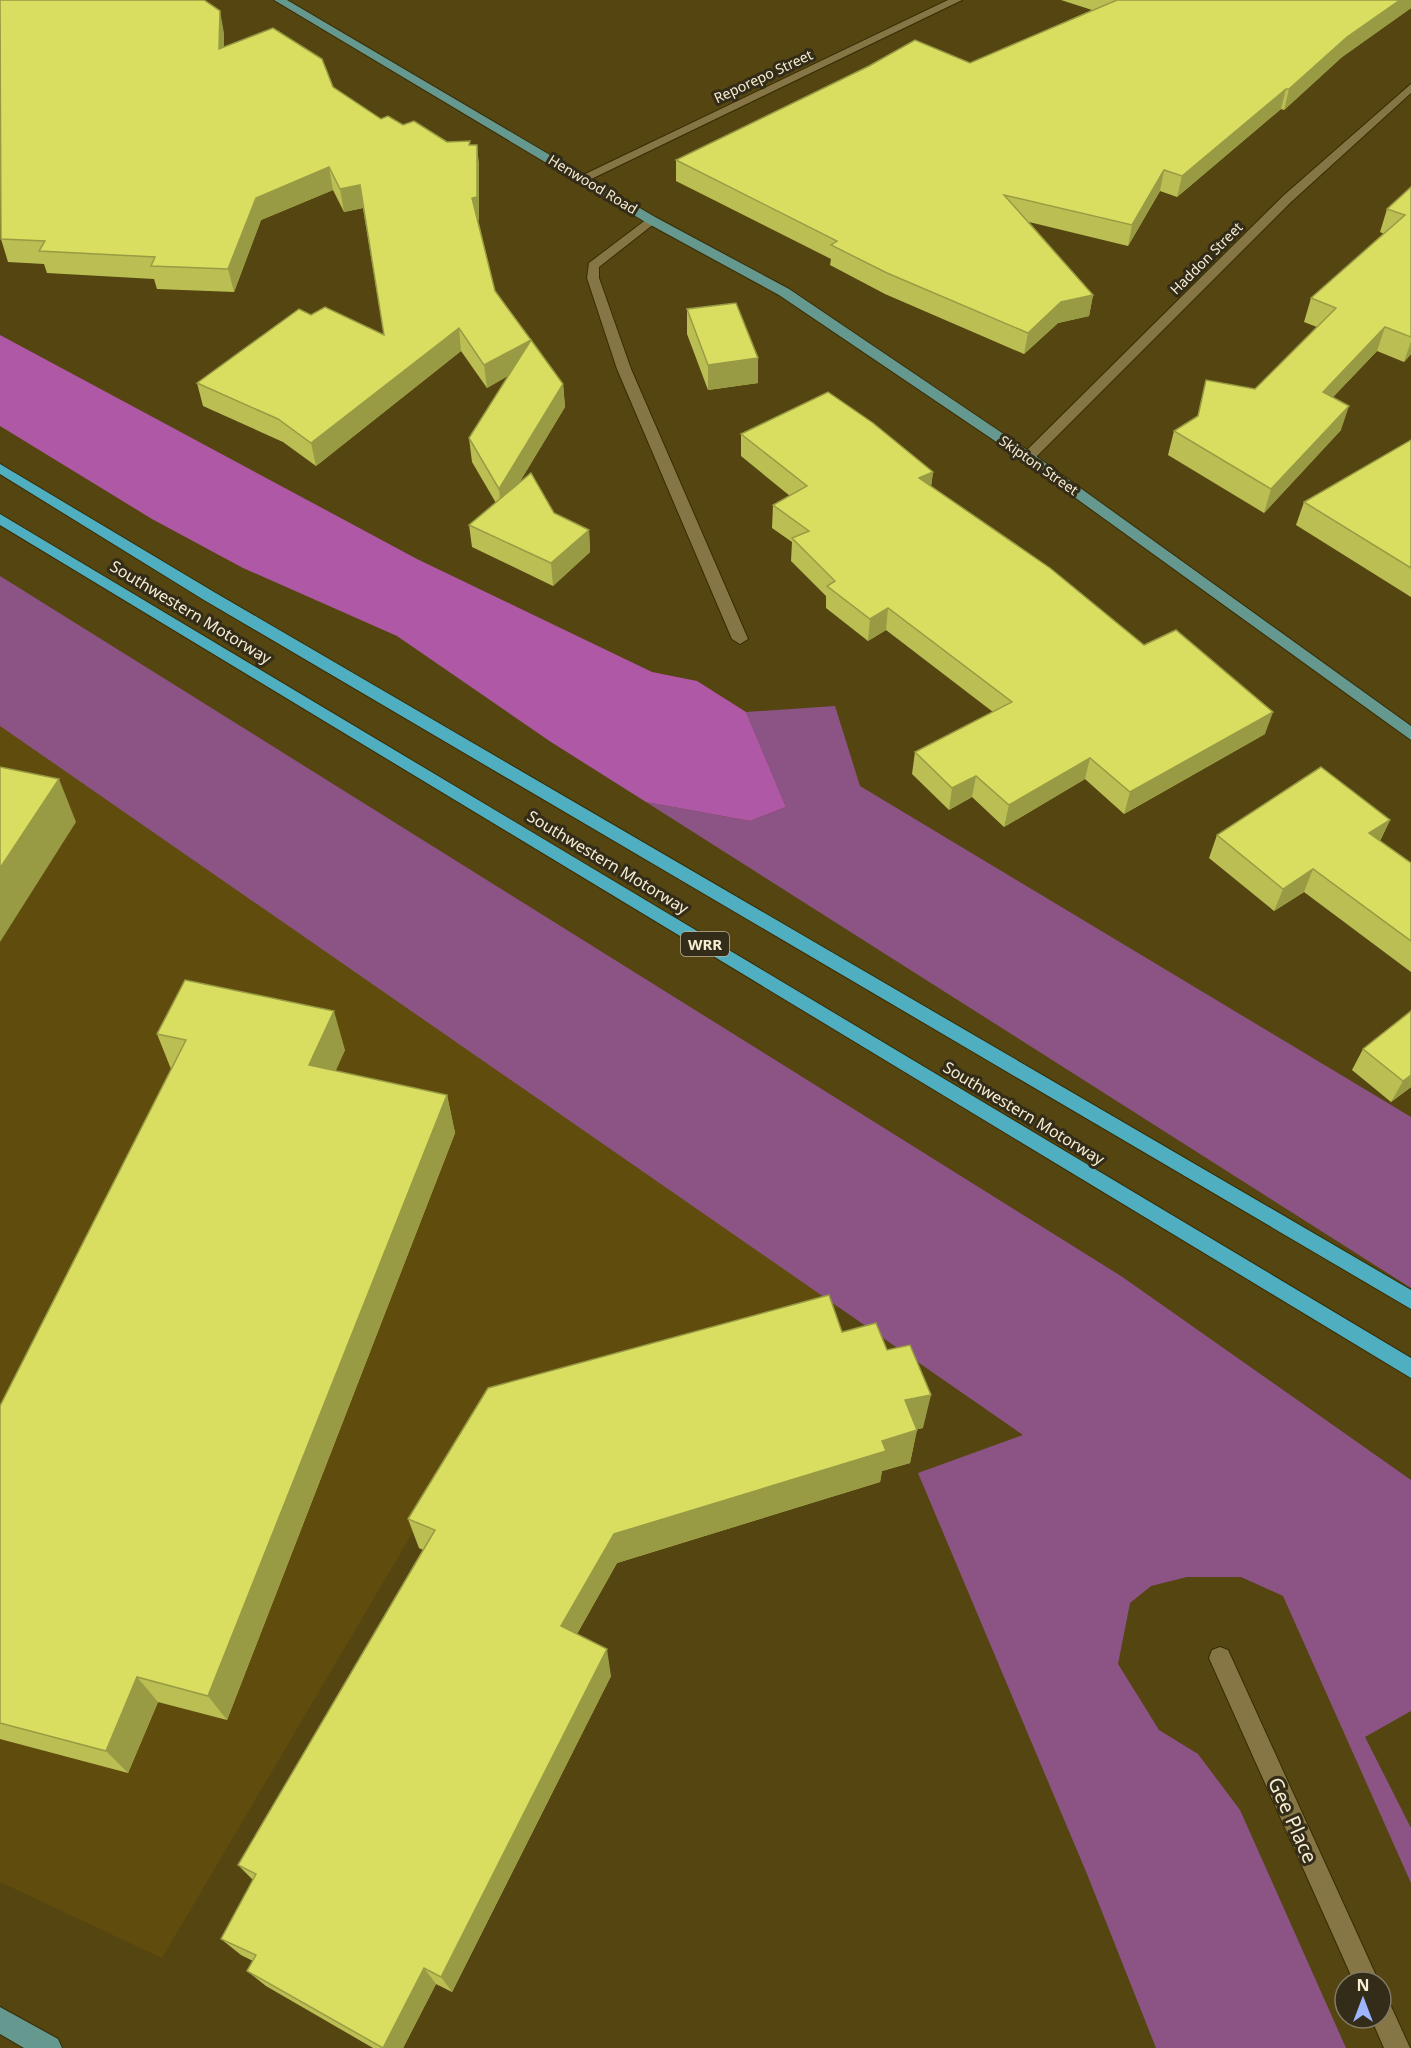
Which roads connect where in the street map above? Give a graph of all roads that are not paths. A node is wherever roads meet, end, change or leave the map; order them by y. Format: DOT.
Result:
graph roads {
  1 [pos="279,0"];
  2 [pos="957,0"];
  3 [pos="1411,87"];
  4 [pos="583,178"];
  5 [pos="651,220"];
  6 [pos="1028,457"];
  7 [pos="0,468"];
  8 [pos="0,519"];
  9 [pos="740,639"];
  10 [pos="1411,734"];
  11 [pos="1411,1300"];
  12 [pos="1411,1369"];
  13 [pos="1220,1658"];
  14 [pos="1362,1970"];
  15 [pos="0,2020"];
  16 [pos="1389,2030"];
  17 [pos="49,2048"];
  18 [pos="1397,2048"];
  1 -- 4 [label="main road, Henwood Road"];
  2 -- 4 [label="street, Reporepo Street"];
  3 -- 6 [label="street, Haddon Street"];
  4 -- 5 [label="main road, Henwood Road"];
  5 -- 6 [label="main road, Skipton Street"];
  5 -- 9 [label="street, Henwood Road"];
  6 -- 10 [label="main road, Skipton Street"];
  7 -- 11 [label="highway, Southwestern Motorway"];
  8 -- 12 [label="highway, Southwestern Motorway / WRR"];
  13 -- 14 [label="street, Gee Place"];
  15 -- 17 [label="main road"];
  16 -- 18 [label="street"];
}
